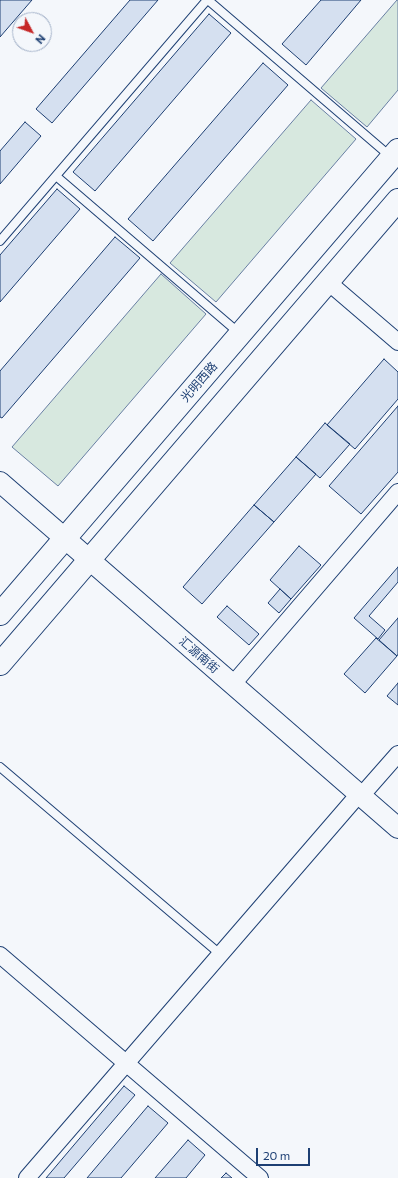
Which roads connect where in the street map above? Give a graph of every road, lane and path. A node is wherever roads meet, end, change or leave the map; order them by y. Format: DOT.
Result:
graph roads {
  1 [pos="207,0"];
  2 [pos="395,153"];
  3 [pos="56,176"];
  4 [pos="398,200"];
  5 [pos="0,241"];
  6 [pos="328,282"];
  7 [pos="240,334"];
  8 [pos="398,342"];
  9 [pos="0,482"];
  10 [pos="398,492"];
  11 [pos="64,538"];
  12 [pos="90,560"];
  13 [pos="0,614"];
  14 [pos="0,664"];
  15 [pos="232,684"];
  16 [pos="398,754"];
  17 [pos="0,767"];
  18 [pos="360,795"];
  19 [pos="398,828"];
  20 [pos="220,954"];
  21 [pos="0,955"];
  22 [pos="126,1063"];
  23 [pos="27,1178"];
  24 [pos="260,1178"];
  1 -- 2 [label="lane"];
  1 -- 3 [label="lane"];
  2 -- 7 [label="main road, 光明西路"];
  3 -- 5 [label="lane"];
  3 -- 7 [label="lane"];
  4 -- 6 [label="main road"];
  6 -- 8 [label="street"];
  6 -- 12 [label="main road"];
  7 -- 11 [label="main road, 光明西路"];
  9 -- 11 [label="street, 汇源南街"];
  10 -- 15 [label="street"];
  11 -- 12 [label="street, 汇源南街"];
  11 -- 13 [label="main road, 光明西路"];
  12 -- 14 [label="main road"];
  12 -- 15 [label="street, 汇源南街"];
  15 -- 18 [label="street, 汇源南街"];
  16 -- 18 [label="street"];
  17 -- 20 [label="lane"];
  18 -- 19 [label="street, 汇源南街"];
  18 -- 20 [label="street"];
  20 -- 22 [label="street"];
  21 -- 22 [label="street"];
  22 -- 23 [label="street"];
  22 -- 24 [label="street"];
}
